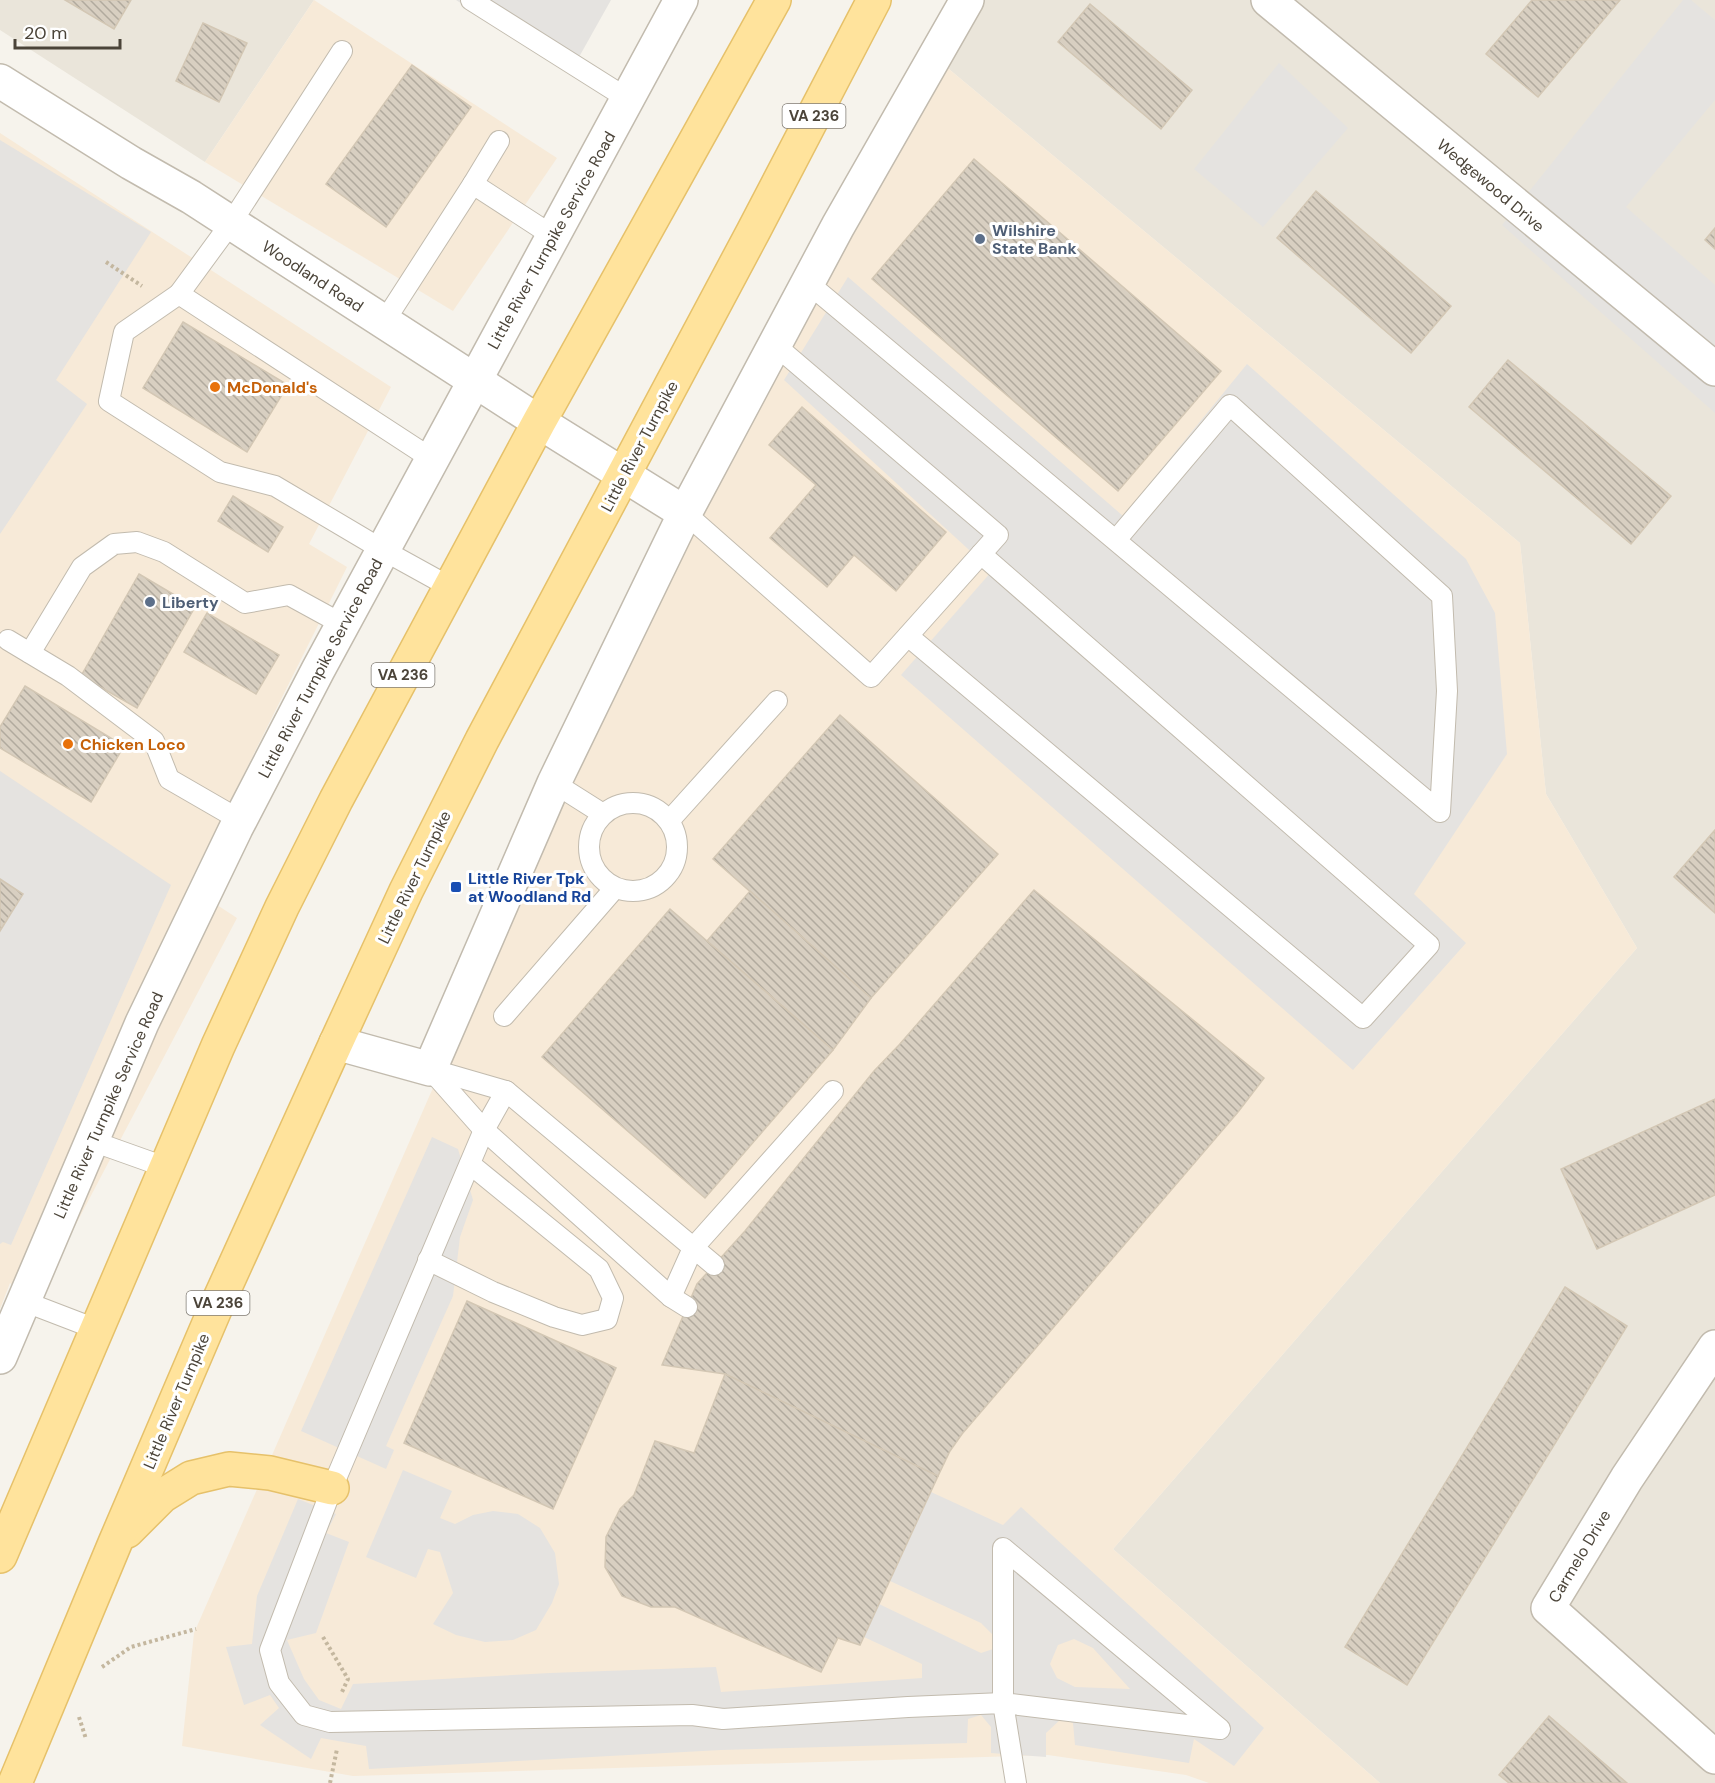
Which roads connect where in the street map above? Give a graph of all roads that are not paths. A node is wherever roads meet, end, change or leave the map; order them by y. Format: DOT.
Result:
graph roads {
  1 [pos="471,0"];
  2 [pos="681,0"];
  3 [pos="774,0"];
  4 [pos="874,0"];
  5 [pos="967,0"];
  6 [pos="1268,0"];
  7 [pos="342,51"];
  8 [pos="0,81"];
  9 [pos="628,99"];
  10 [pos="499,141"];
  11 [pos="472,184"];
  12 [pos="231,224"];
  13 [pos="553,236"];
  14 [pos="808,283"];
  15 [pos="179,294"];
  16 [pos="384,322"];
  17 [pos="775,345"];
  18 [pos="1715,369"];
  19 [pos="475,381"];
  20 [pos="539,422"];
  21 [pos="432,459"];
  22 [pos="624,474"];
  23 [pos="686,513"];
  24 [pos="1116,540"];
  25 [pos="383,550"];
  26 [pos="981,554"];
  27 [pos="450,587"];
  28 [pos="342,624"];
  29 [pos="908,636"];
  30 [pos="8,640"];
  31 [pos="30,653"];
  32 [pos="777,701"];
  33 [pos="554,783"];
  34 [pos="603,814"];
  35 [pos="240,820"];
  36 [pos="669,821"];
  37 [pos="615,888"];
  38 [pos="504,1016"];
  39 [pos="336,1042"];
  40 [pos="430,1069"];
  41 [pos="506,1091"];
  42 [pos="833,1091"];
  43 [pos="484,1130"];
  44 [pos="92,1141"];
  45 [pos="470,1164"];
  46 [pos="165,1167"];
  47 [pos="693,1248"];
  48 [pos="428,1260"];
  49 [pos="714,1265"];
  50 [pos="23,1301"];
  51 [pos="96,1329"];
  52 [pos="2,1345"];
  53 [pos="1715,1347"];
  54 [pos="332,1488"];
  55 [pos="115,1543"];
  56 [pos="0,1556"];
  57 [pos="1002,1703"];
  58 [pos="1715,1757"];
  59 [pos="15,1783"];
  60 [pos="1016,1783"];
  1 -- 9 [label="lane"];
  2 -- 9 [label="street, Little River Turnpike Service Road"];
  3 -- 20 [label="main road, VA 236"];
  4 -- 22 [label="main road, Little River Turnpike / VA 236"];
  5 -- 14 [label="street"];
  6 -- 18 [label="street, Wedgewood Drive"];
  7 -- 12 [label="lane"];
  8 -- 12 [label="street, Woodland Road"];
  9 -- 13 [label="street, Little River Turnpike Service Road"];
  10 -- 11 [label="lane"];
  11 -- 13 [label="lane"];
  11 -- 16 [label="lane"];
  12 -- 15 [label="lane"];
  12 -- 16 [label="street, Woodland Road"];
  13 -- 19 [label="street, Little River Turnpike Service Road"];
  14 -- 17 [label="street"];
  14 -- 24 [label="lane"];
  15 -- 21 [label="lane"];
  15 -- 25 [label="lane"];
  16 -- 19 [label="street, Woodland Road"];
  17 -- 23 [label="street"];
  17 -- 26 [label="lane"];
  19 -- 20 [label="street, Woodland Road"];
  19 -- 21 [label="street, Little River Turnpike Service Road"];
  20 -- 22 [label="street, Woodland Road"];
  20 -- 27 [label="main road, VA 236"];
  21 -- 25 [label="street, Little River Turnpike Service Road"];
  22 -- 23 [label="street, Woodland Road"];
  22 -- 39 [label="main road, Little River Turnpike / VA 236"];
  23 -- 29 [label="lane"];
  23 -- 33 [label="street"];
  24 -- 24 [label="lane"];
  25 -- 27 [label="lane"];
  25 -- 28 [label="street, Little River Turnpike Service Road"];
  26 -- 29 [label="lane"];
  26 -- 29 [label="lane"];
  27 -- 46 [label="main road, VA 236"];
  28 -- 31 [label="lane"];
  28 -- 35 [label="street, Little River Turnpike Service Road"];
  30 -- 31 [label="lane"];
  31 -- 35 [label="lane"];
  32 -- 36 [label="lane"];
  33 -- 34 [label="lane"];
  33 -- 40 [label="street"];
  34 -- 36 [label="lane"];
  34 -- 37 [label="lane"];
  35 -- 44 [label="street, Little River Turnpike Service Road"];
  36 -- 37 [label="lane"];
  37 -- 38 [label="lane"];
  39 -- 40 [label="street"];
  39 -- 55 [label="main road, Little River Turnpike / VA 236"];
  40 -- 41 [label="lane"];
  40 -- 43 [label="lane"];
  41 -- 43 [label="lane"];
  41 -- 47 [label="lane"];
  42 -- 47 [label="lane"];
  43 -- 45 [label="lane"];
  43 -- 47 [label="lane"];
  44 -- 46 [label="lane"];
  44 -- 50 [label="street, Little River Turnpike Service Road"];
  45 -- 48 [label="lane"];
  45 -- 48 [label="lane"];
  46 -- 51 [label="main road, VA 236"];
  47 -- 49 [label="lane"];
  48 -- 54 [label="lane"];
  50 -- 51 [label="lane"];
  50 -- 52 [label="street, Little River Turnpike Service Road"];
  51 -- 56 [label="main road, VA 236"];
  53 -- 58 [label="street, Carmelo Drive"];
  54 -- 55 [label="main road"];
  54 -- 57 [label="lane"];
  55 -- 59 [label="main road, Little River Turnpike / VA 236"];
  57 -- 57 [label="lane"];
  57 -- 60 [label="lane"];
}
